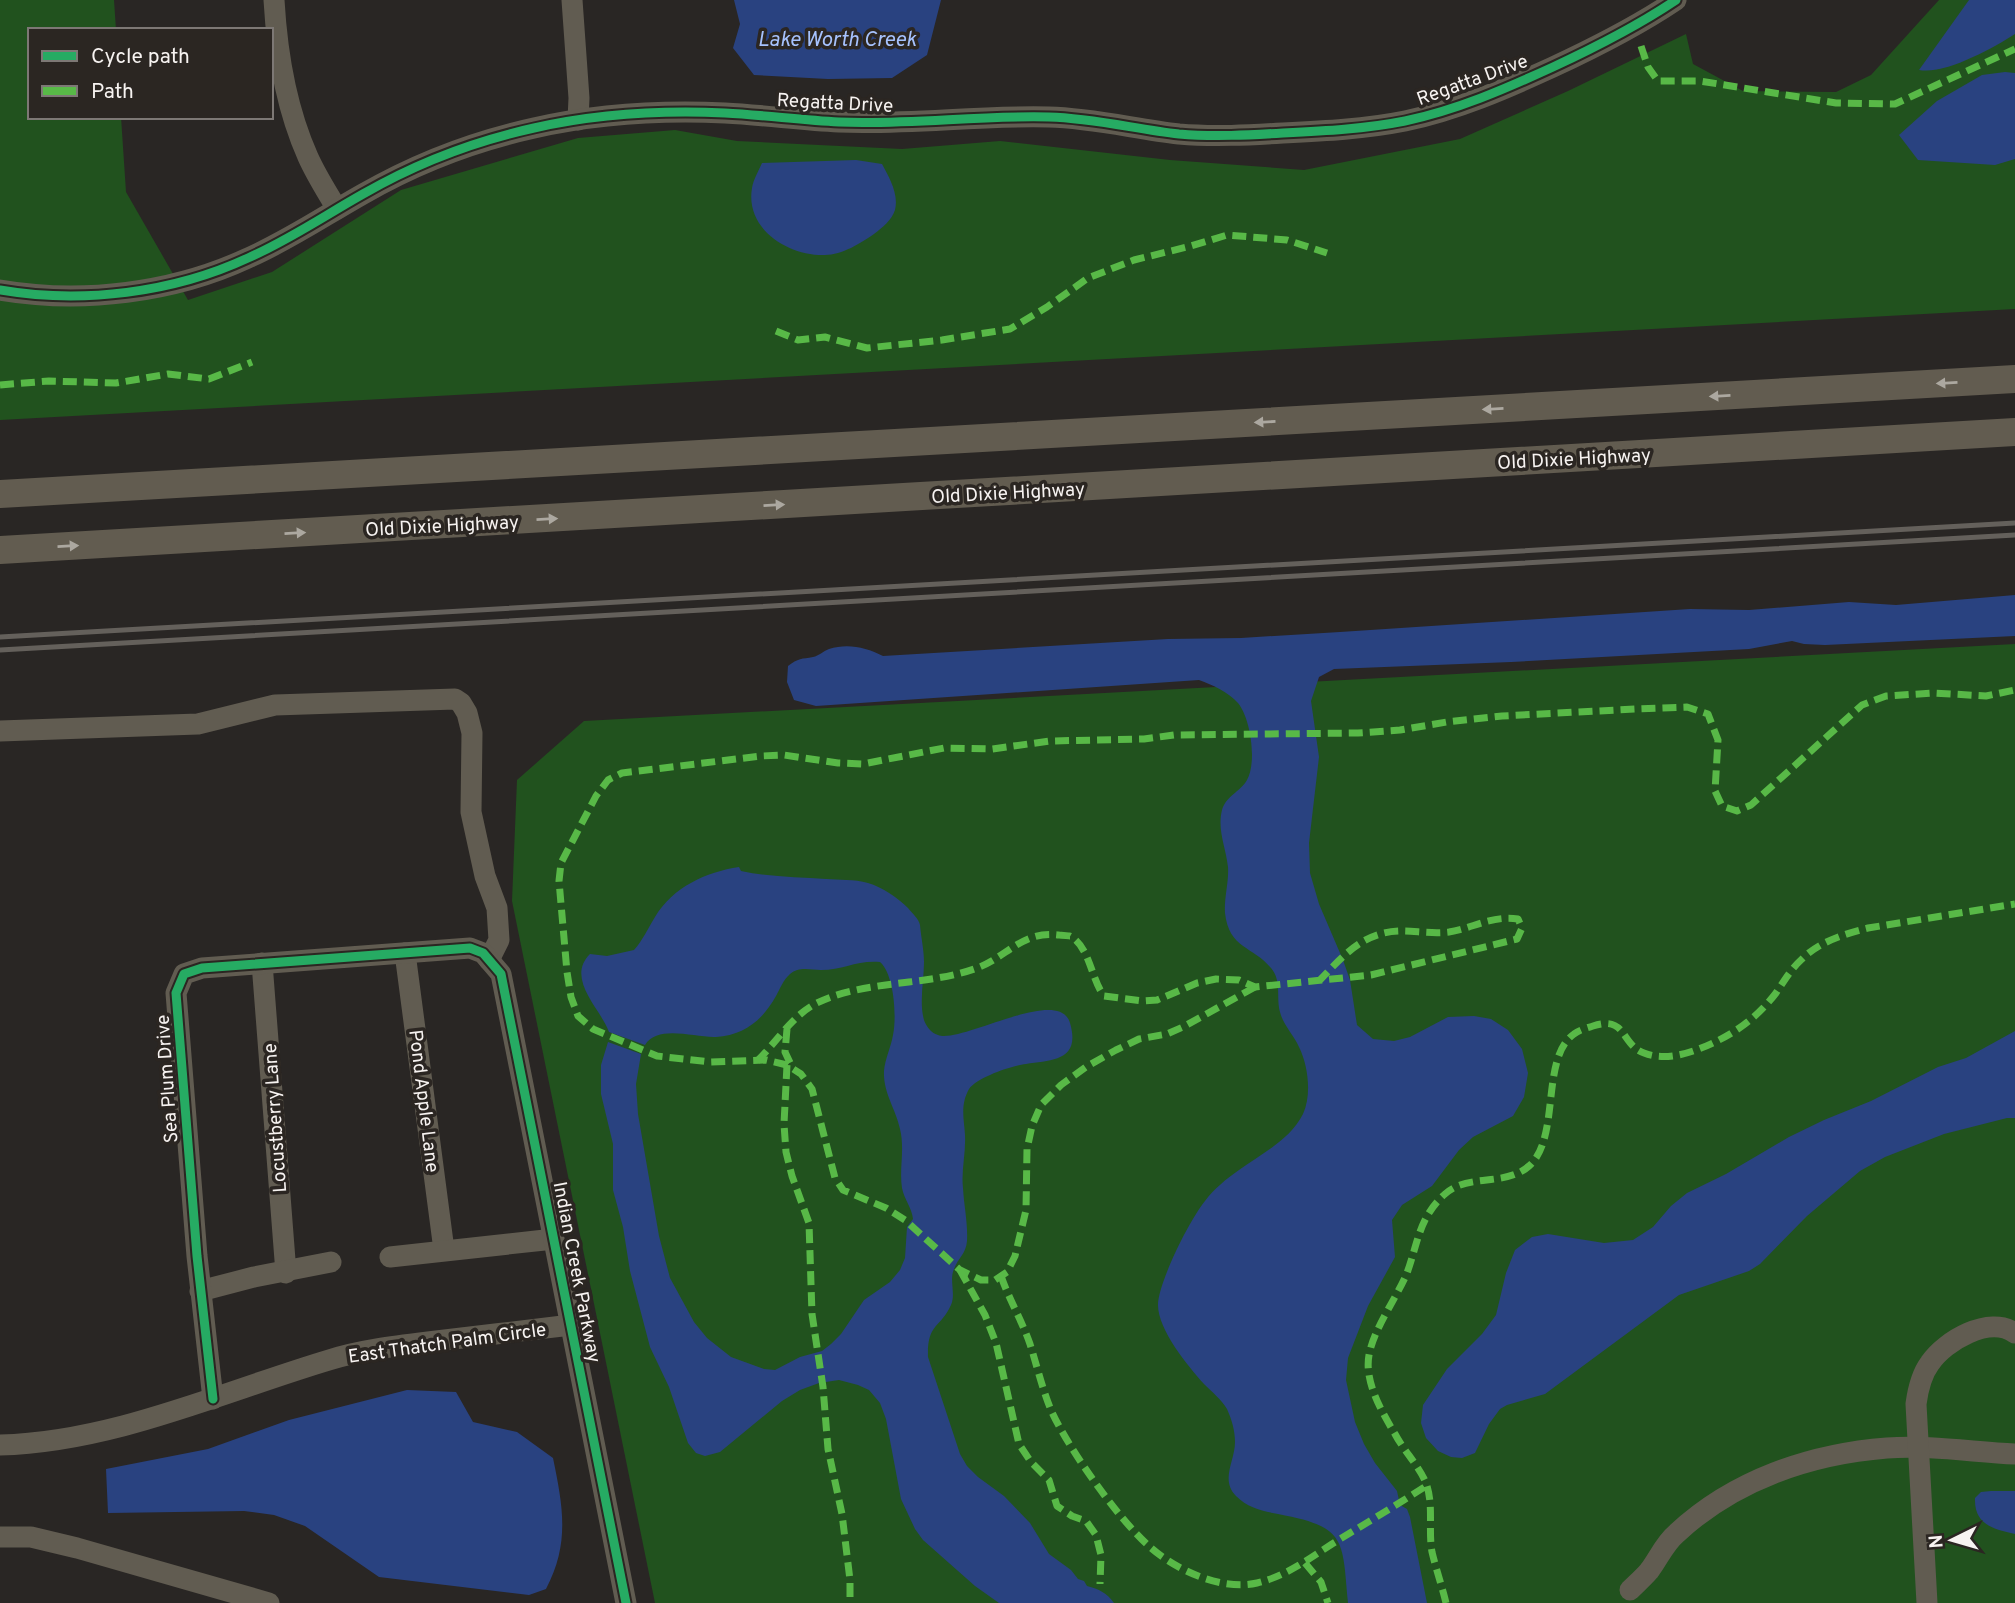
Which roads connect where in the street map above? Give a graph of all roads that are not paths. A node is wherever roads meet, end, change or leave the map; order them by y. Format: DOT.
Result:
graph roads {
  1 [pos="274,0"];
  2 [pos="572,0"];
  3 [pos="1676,0"];
  4 [pos="578,120"];
  5 [pos="337,209"];
  6 [pos="0,290"];
  7 [pos="2015,379"];
  8 [pos="2015,432"];
  9 [pos="0,494"];
  10 [pos="0,550"];
  11 [pos="0,731"];
  12 [pos="405,953"];
  13 [pos="486,957"];
  14 [pos="262,963"];
  15 [pos="554,1239"];
  16 [pos="444,1250"];
  17 [pos="390,1257"];
  18 [pos="331,1262"];
  19 [pos="286,1273"];
  20 [pos="200,1291"];
  21 [pos="571,1325"];
  22 [pos="2015,1333"];
  23 [pos="213,1399"];
  24 [pos="0,1445"];
  25 [pos="1918,1448"];
  26 [pos="2015,1454"];
  27 [pos="0,1537"];
  28 [pos="1630,1590"];
  29 [pos="227,1597"];
  30 [pos="269,1603"];
  31 [pos="626,1603"];
  32 [pos="1927,1603"];
  1 -- 5 [label="street"];
  2 -- 4 [label="street"];
  3 -- 4 [label="street, Regatta Drive"];
  4 -- 5 [label="street, Regatta Drive"];
  5 -- 6 [label="street, Regatta Drive"];
  7 -- 9 [label="main road, one-way"];
  10 -- 8 [label="main road, Old Dixie Highway, one-way"];
  11 -- 13 [label="street"];
  12 -- 13 [label="street, Sea Plum Drive"];
  12 -- 14 [label="street, Sea Plum Drive"];
  12 -- 16 [label="street, Pond Apple Lane"];
  13 -- 15 [label="street, Indian Creek Parkway"];
  14 -- 19 [label="street, Locustberry Lane"];
  14 -- 20 [label="street, Sea Plum Drive"];
  15 -- 16 [label="street"];
  15 -- 21 [label="street, Indian Creek Parkway"];
  16 -- 17 [label="street"];
  18 -- 19 [label="street"];
  19 -- 20 [label="street"];
  20 -- 23 [label="street, Sea Plum Drive"];
  21 -- 23 [label="street, East Thatch Palm Circle"];
  21 -- 31 [label="street, Indian Creek Parkway"];
  22 -- 25 [label="street"];
  23 -- 24 [label="street, East Thatch Palm Circle"];
  25 -- 26 [label="street"];
  25 -- 28 [label="street"];
  25 -- 32 [label="street"];
  27 -- 29 [label="street"];
  29 -- 30 [label="street"];
}
